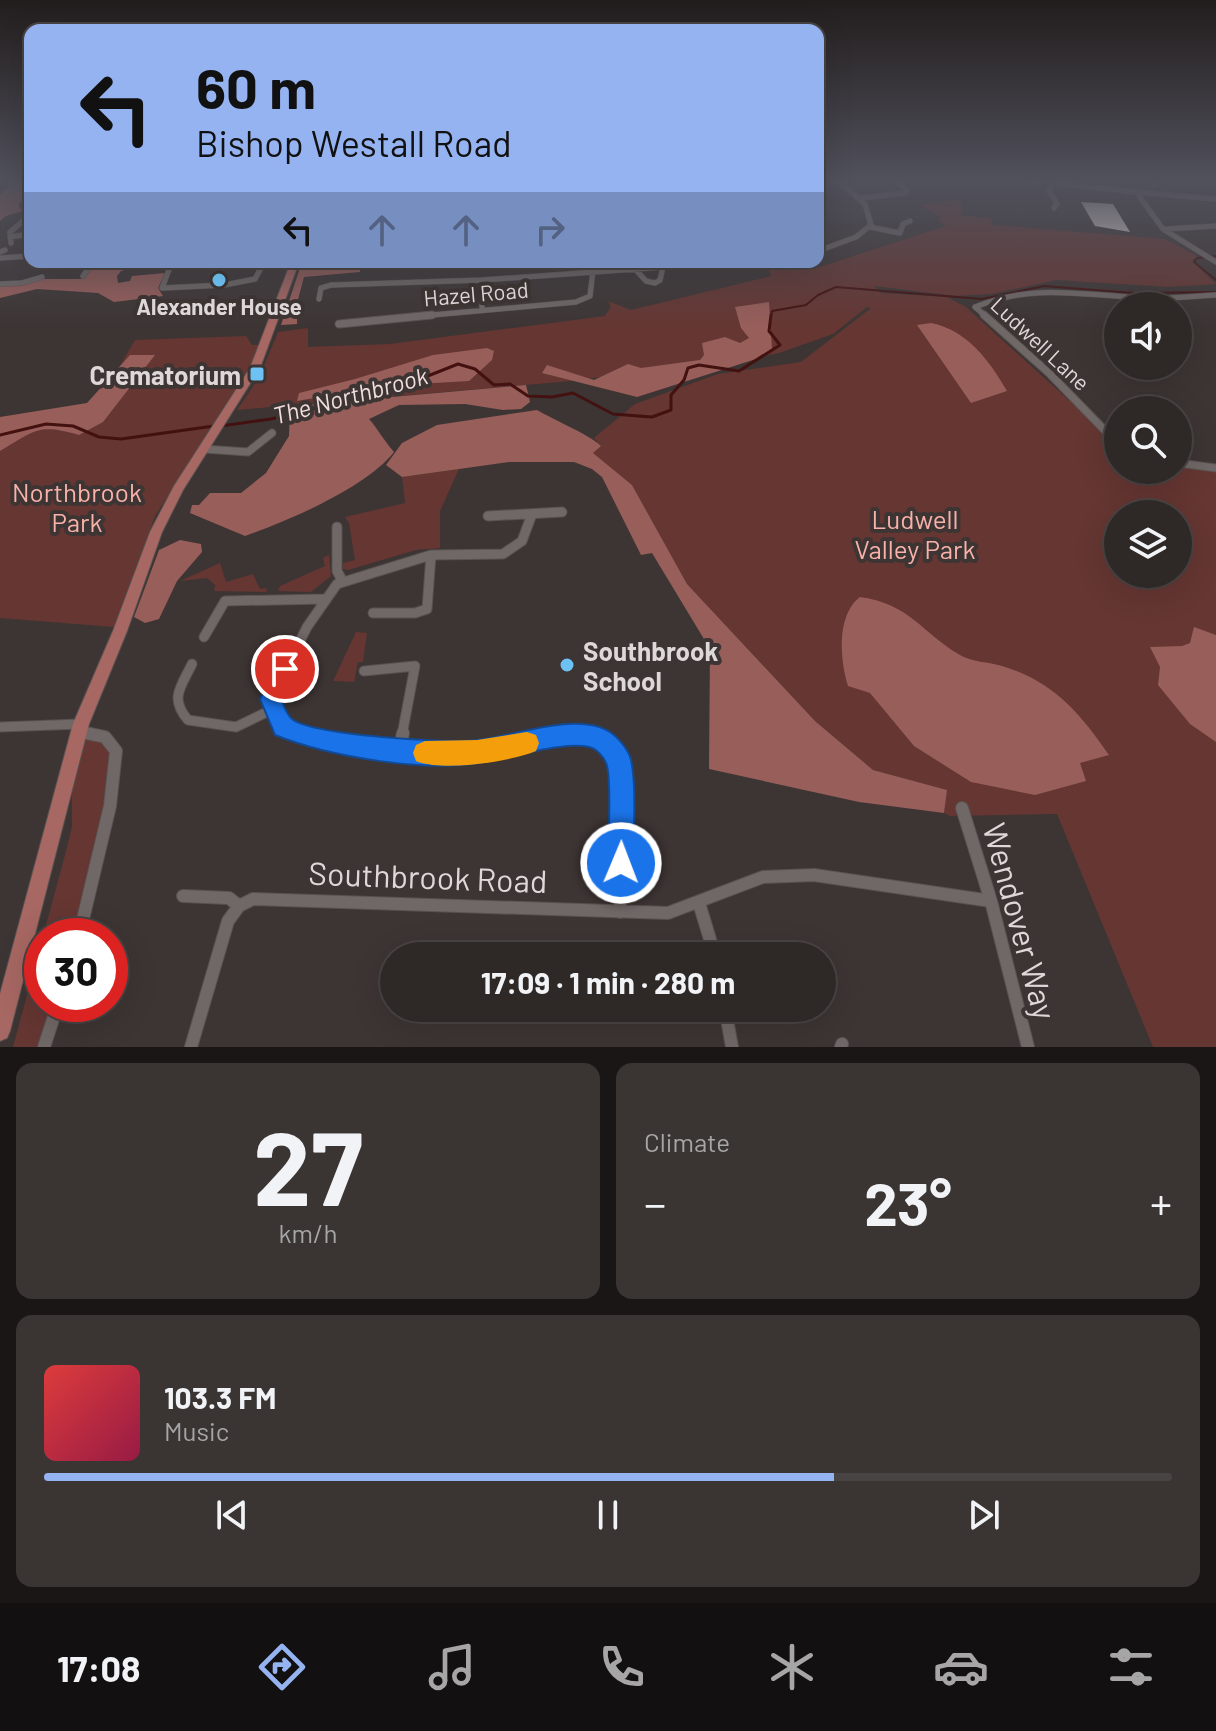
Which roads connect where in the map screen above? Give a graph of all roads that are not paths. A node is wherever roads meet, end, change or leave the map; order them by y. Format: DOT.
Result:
graph roads {
  1 [pos="12,229"];
  2 [pos="867,229"];
  3 [pos="879,229"];
  4 [pos="901,229"];
  5 [pos="1163,229"];
  6 [pos="24,236"];
  7 [pos="824,249"];
  8 [pos="24,256"];
  9 [pos="0,258"];
  10 [pos="1214,261"];
  11 [pos="89,268"];
  12 [pos="170,268"];
  13 [pos="261,268"];
  14 [pos="293,268"];
  15 [pos="649,268"];
  16 [pos="663,268"];
  17 [pos="635,269"];
  18 [pos="597,270"];
  19 [pos="83,276"];
  20 [pos="42,277"];
  21 [pos="482,280"];
  22 [pos="0,284"];
  23 [pos="1216,295"];
  24 [pos="319,299"];
  25 [pos="482,310"];
  26 [pos="339,324"];
  27 [pos="1104,430"];
  28 [pos="272,433"];
  29 [pos="204,449"];
  30 [pos="1192,465"];
  31 [pos="1216,468"];
  32 [pos="562,512"];
  33 [pos="532,514"];
  34 [pos="488,516"];
  35 [pos="337,527"];
  36 [pos="435,554"];
  37 [pos="342,580"];
  38 [pos="324,599"];
  39 [pos="373,613"];
  40 [pos="204,637"];
  41 [pos="192,664"];
  42 [pos="364,671"];
  43 [pos="273,709"];
  44 [pos="0,727"];
  45 [pos="80,727"];
  46 [pos="399,752"];
  47 [pos="962,808"];
  48 [pos="183,896"];
  49 [pos="991,901"];
  50 [pos="699,903"];
  51 [pos="239,906"];
  52 [pos="620,912"];
  53 [pos="83,918"];
  54 [pos="711,942"];
  55 [pos="52,1022"];
  56 [pos="728,1022"];
  57 [pos="0,1031"];
  58 [pos="44,1047"];
  59 [pos="191,1047"];
  60 [pos="732,1047"];
  61 [pos="1028,1047"];
  1 -- 6 [label="street"];
  2 -- 7 [label="street"];
  3 -- 4 [label="street"];
  5 -- 10 [label="street"];
  8 -- 9 [label="street"];
  11 -- 19 [label="street"];
  12 -- 13 [label="street"];
  14 -- 29 [label="main road"];
  15 -- 17 [label="street"];
  16 -- 17 [label="street"];
  17 -- 18 [label="street"];
  18 -- 21 [label="street"];
  18 -- 25 [label="street, Hazel Road"];
  20 -- 22 [label="street"];
  21 -- 24 [label="street"];
  21 -- 25 [label="street"];
  23 -- 27 [label="street, Ludwell Lane"];
  25 -- 26 [label="street, Hazel Road"];
  28 -- 29 [label="street"];
  29 -- 45 [label="main road"];
  30 -- 31 [label="street"];
  32 -- 33 [label="street"];
  33 -- 34 [label="street"];
  33 -- 36 [label="street"];
  35 -- 37 [label="street"];
  36 -- 37 [label="street"];
  36 -- 39 [label="street"];
  37 -- 38 [label="street"];
  38 -- 40 [label="street"];
  38 -- 43 [label="street"];
  41 -- 43 [label="street"];
  42 -- 46 [label="street"];
  43 -- 46 [label="street"];
  44 -- 45 [label="street"];
  45 -- 53 [label="street"];
  45 -- 57 [label="main road"];
  46 -- 52 [label="street"];
  47 -- 49 [label="street, Wendover Way"];
  48 -- 51 [label="street, Southbrook Road"];
  49 -- 50 [label="street, Southbrook Road"];
  49 -- 61 [label="street, Wendover Way"];
  50 -- 52 [label="street, Southbrook Road"];
  50 -- 54 [label="street"];
  51 -- 52 [label="street, Southbrook Road"];
  51 -- 59 [label="street"];
  55 -- 58 [label="street"];
  56 -- 60 [label="street"];
}
